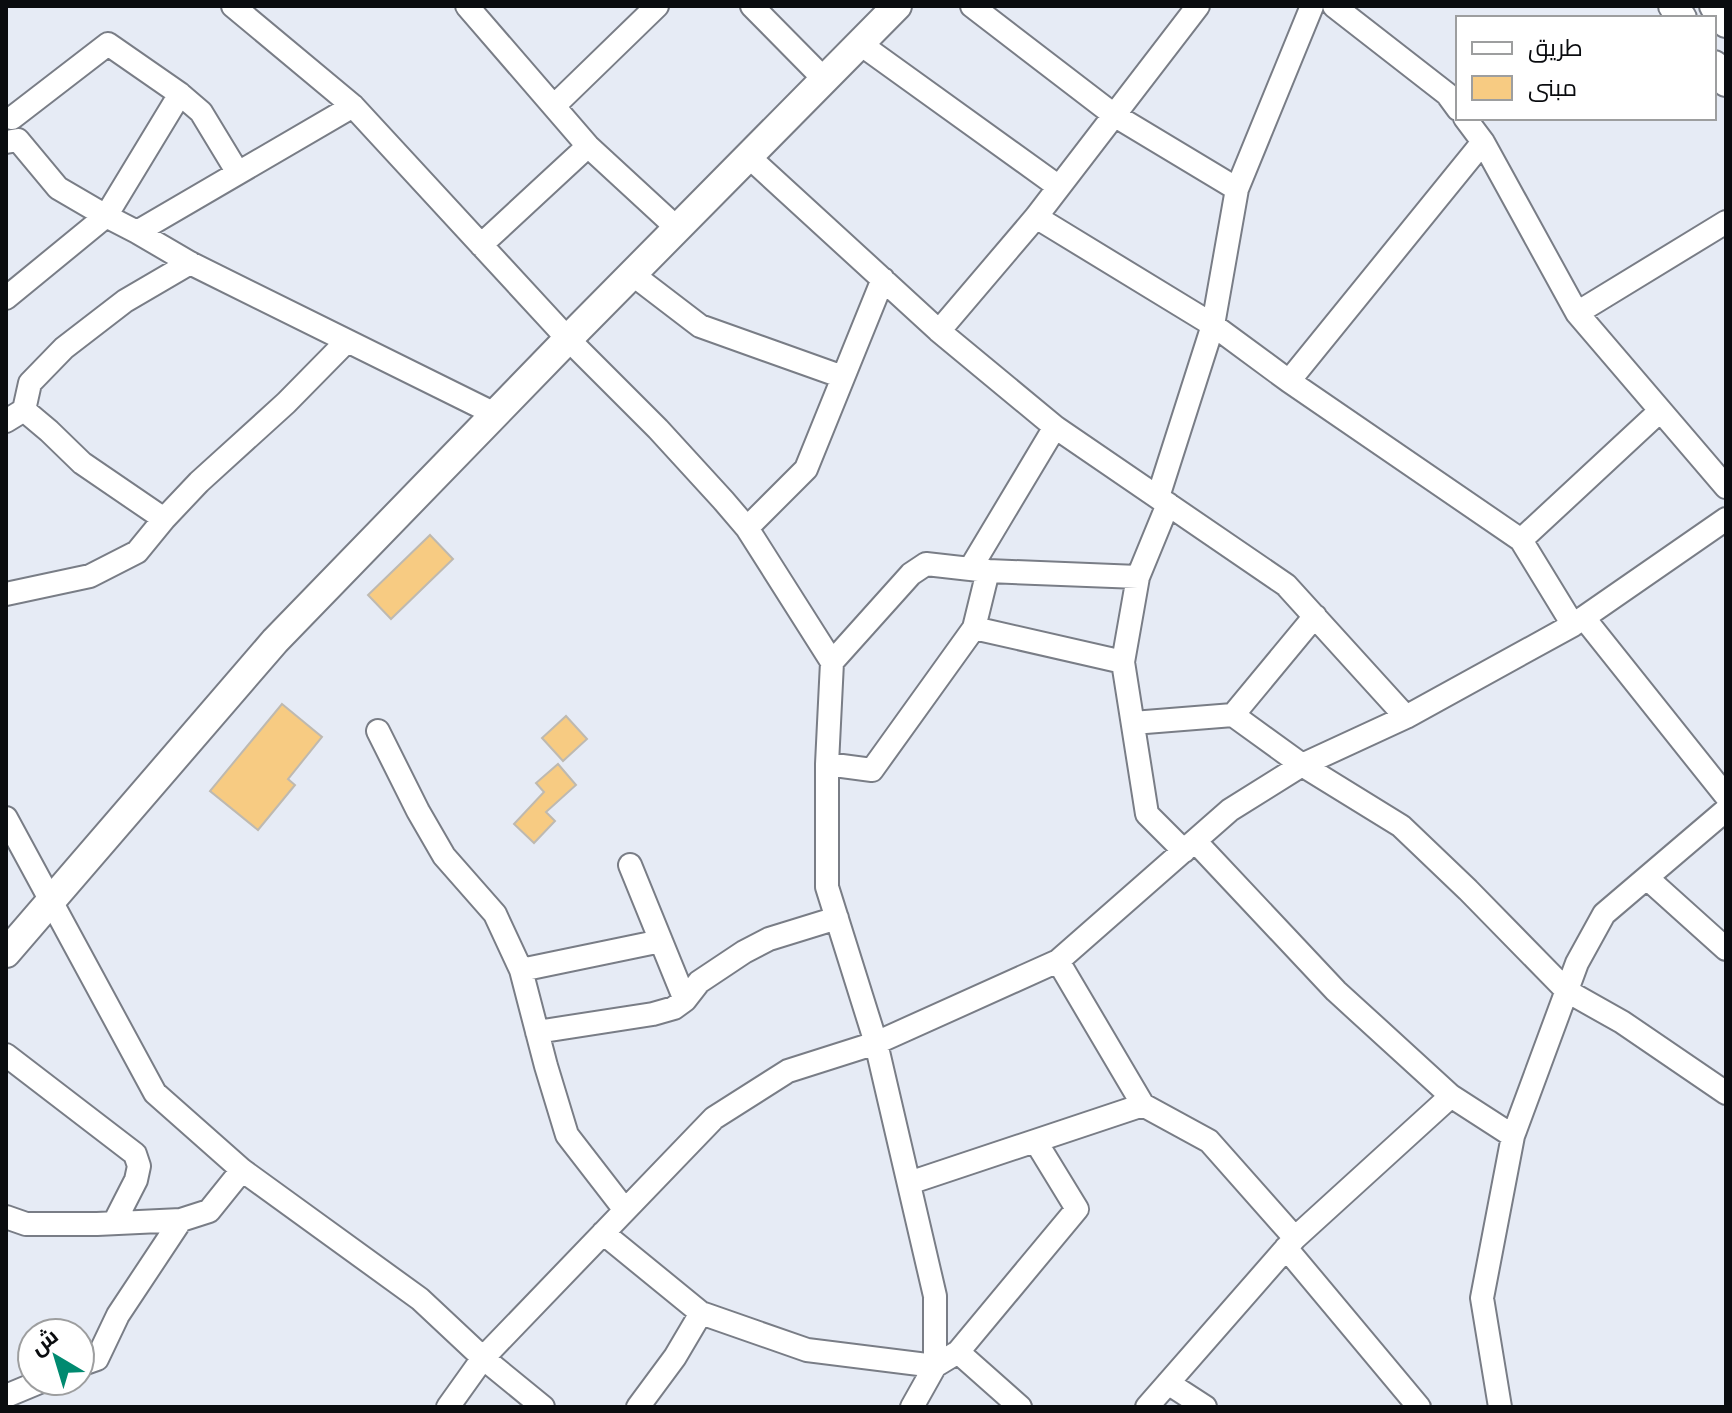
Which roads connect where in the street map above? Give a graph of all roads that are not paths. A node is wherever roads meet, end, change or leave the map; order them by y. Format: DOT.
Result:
graph roads {
  1 [pos="233,6"];
  2 [pos="657,6"];
  3 [pos="752,6"];
  4 [pos="897,6"];
  5 [pos="972,6"];
  6 [pos="1198,6"];
  7 [pos="1312,6"];
  8 [pos="1334,6"];
  9 [pos="1714,6"];
  10 [pos="471,7"];
  11 [pos="1726,23"];
  12 [pos="859,43"];
  13 [pos="824,79"];
  14 [pos="180,94"];
  15 [pos="6,96"];
  16 [pos="353,106"];
  17 [pos="554,106"];
  18 [pos="1456,106"];
  19 [pos="1114,115"];
  20 [pos="12,118"];
  21 [pos="1466,120"];
  22 [pos="12,141"];
  23 [pos="1483,142"];
  24 [pos="588,146"];
  25 [pos="748,156"];
  26 [pos="238,173"];
  27 [pos="1059,187"];
  28 [pos="1237,189"];
  29 [pos="106,216"];
  30 [pos="1036,217"];
  31 [pos="1726,222"];
  32 [pos="677,228"];
  33 [pos="137,232"];
  34 [pos="481,245"];
  35 [pos="190,263"];
  36 [pos="632,274"];
  37 [pos="883,279"];
  38 [pos="6,298"];
  39 [pos="1577,313"];
  40 [pos="1213,325"];
  41 [pos="939,331"];
  42 [pos="568,339"];
  43 [pos="347,341"];
  44 [pos="843,377"];
  45 [pos="1289,381"];
  46 [pos="1660,411"];
  47 [pos="495,414"];
  48 [pos="15,415"];
  49 [pos="1055,427"];
  50 [pos="1726,487"];
  51 [pos="1163,501"];
  52 [pos="164,519"];
  53 [pos="1726,519"];
  54 [pos="747,528"];
  55 [pos="1521,540"];
  56 [pos="979,570"];
  57 [pos="1138,577"];
  58 [pos="6,594"];
  59 [pos="1315,616"];
  60 [pos="1579,622"];
  61 [pos="974,628"];
  62 [pos="832,662"];
  63 [pos="1123,662"];
  64 [pos="1233,715"];
  65 [pos="1406,717"];
  66 [pos="1133,723"];
  67 [pos="378,731"];
  68 [pos="827,764"];
  69 [pos="1302,765"];
  70 [pos="1722,781"];
  71 [pos="1726,810"];
  72 [pos="6,818"];
  73 [pos="1189,846"];
  74 [pos="630,865"];
  75 [pos="1647,878"];
  76 [pos="50,900"];
  77 [pos="837,918"];
  78 [pos="661,941"];
  79 [pos="1726,949"];
  80 [pos="6,953"];
  81 [pos="1058,961"];
  82 [pos="521,970"];
  83 [pos="1567,991"];
  84 [pos="685,1000"];
  85 [pos="537,1032"];
  86 [pos="876,1043"];
  87 [pos="6,1055"];
  88 [pos="1726,1093"];
  89 [pos="1451,1096"];
  90 [pos="1143,1105"];
  91 [pos="1513,1136"];
  92 [pos="1036,1142"];
  93 [pos="242,1170"];
  94 [pos="909,1183"];
  95 [pos="625,1210"];
  96 [pos="6,1217"];
  97 [pos="181,1220"];
  98 [pos="114,1223"];
  99 [pos="603,1233"];
  100 [pos="1291,1243"];
  101 [pos="701,1313"];
  102 [pos="958,1352"];
  103 [pos="483,1358"];
  104 [pos="96,1359"];
  105 [pos="935,1366"];
  106 [pos="1168,1383"];
  107 [pos="448,1407"];
  108 [pos="543,1407"];
  109 [pos="638,1407"];
  110 [pos="912,1407"];
  111 [pos="1020,1407"];
  112 [pos="1147,1407"];
  113 [pos="1205,1407"];
  114 [pos="1419,1407"];
  115 [pos="1500,1407"];
  1 -- 16 [label="street"];
  2 -- 17 [label="street"];
  3 -- 13 [label="street"];
  4 -- 12 [label="main road"];
  5 -- 19 [label="street"];
  6 -- 19 [label="street"];
  7 -- 28 [label="street"];
  8 -- 18 [label="street"];
  9 -- 11 [label="main road"];
  10 -- 17 [label="street"];
  12 -- 13 [label="main road"];
  12 -- 27 [label="street"];
  13 -- 25 [label="main road"];
  14 -- 20 [label="street"];
  14 -- 26 [label="street"];
  14 -- 29 [label="street"];
  15 -- 20 [label="street"];
  16 -- 26 [label="street"];
  16 -- 34 [label="street"];
  17 -- 24 [label="street"];
  19 -- 27 [label="street"];
  19 -- 28 [label="street"];
  20 -- 22 [label="street"];
  21 -- 23 [label="street"];
  22 -- 29 [label="street"];
  23 -- 39 [label="street"];
  23 -- 45 [label="street"];
  24 -- 32 [label="street"];
  24 -- 34 [label="street"];
  25 -- 32 [label="main road"];
  25 -- 37 [label="street"];
  26 -- 33 [label="street"];
  27 -- 30 [label="street"];
  28 -- 40 [label="street"];
  29 -- 33 [label="street"];
  29 -- 38 [label="street"];
  30 -- 40 [label="street"];
  30 -- 41 [label="street"];
  31 -- 39 [label="street"];
  32 -- 36 [label="main road"];
  33 -- 35 [label="street"];
  34 -- 42 [label="street"];
  35 -- 43 [label="street"];
  35 -- 48 [label="street"];
  36 -- 42 [label="main road"];
  36 -- 44 [label="street"];
  37 -- 41 [label="street"];
  37 -- 44 [label="street"];
  39 -- 46 [label="street"];
  40 -- 45 [label="street"];
  40 -- 51 [label="street"];
  41 -- 49 [label="street"];
  42 -- 47 [label="main road"];
  42 -- 54 [label="street"];
  43 -- 47 [label="street"];
  43 -- 52 [label="street"];
  44 -- 54 [label="street"];
  45 -- 55 [label="street"];
  46 -- 50 [label="street"];
  46 -- 55 [label="street"];
  47 -- 76 [label="main road"];
  48 -- 52 [label="street"];
  49 -- 51 [label="street"];
  49 -- 56 [label="street"];
  51 -- 57 [label="street"];
  51 -- 59 [label="street"];
  52 -- 58 [label="street"];
  53 -- 60 [label="street"];
  54 -- 62 [label="street"];
  55 -- 60 [label="street"];
  56 -- 57 [label="street"];
  56 -- 61 [label="street"];
  56 -- 62 [label="street"];
  57 -- 63 [label="street"];
  59 -- 64 [label="street"];
  59 -- 65 [label="street"];
  60 -- 65 [label="street"];
  60 -- 70 [label="street"];
  61 -- 63 [label="street"];
  61 -- 68 [label="street"];
  62 -- 68 [label="street"];
  63 -- 66 [label="street"];
  64 -- 66 [label="street"];
  64 -- 69 [label="street"];
  65 -- 69 [label="street"];
  66 -- 73 [label="street"];
  67 -- 82 [label="street"];
  68 -- 77 [label="street"];
  69 -- 73 [label="street"];
  69 -- 83 [label="street"];
  71 -- 75 [label="street"];
  72 -- 76 [label="street"];
  73 -- 81 [label="street"];
  73 -- 89 [label="street"];
  74 -- 78 [label="street"];
  75 -- 79 [label="street"];
  75 -- 83 [label="street"];
  76 -- 80 [label="main road"];
  76 -- 93 [label="street"];
  77 -- 84 [label="street"];
  77 -- 86 [label="street"];
  78 -- 82 [label="street"];
  78 -- 84 [label="street"];
  81 -- 86 [label="street"];
  81 -- 90 [label="street"];
  82 -- 85 [label="street"];
  83 -- 88 [label="street"];
  83 -- 91 [label="street"];
  84 -- 85 [label="street"];
  85 -- 95 [label="street"];
  86 -- 94 [label="street"];
  86 -- 95 [label="street"];
  87 -- 98 [label="street"];
  89 -- 91 [label="street"];
  89 -- 100 [label="street"];
  90 -- 92 [label="street"];
  90 -- 100 [label="street"];
  91 -- 115 [label="street"];
  92 -- 94 [label="street"];
  92 -- 102 [label="street"];
  93 -- 97 [label="street"];
  93 -- 103 [label="street"];
  94 -- 105 [label="street"];
  95 -- 99 [label="street"];
  96 -- 98 [label="street"];
  97 -- 98 [label="street"];
  97 -- 104 [label="street"];
  99 -- 101 [label="street"];
  99 -- 103 [label="street"];
  100 -- 106 [label="street"];
  100 -- 114 [label="street"];
  101 -- 105 [label="street"];
  101 -- 109 [label="street"];
  102 -- 105 [label="street"];
  102 -- 111 [label="street"];
  103 -- 107 [label="street"];
  103 -- 108 [label="street"];
  105 -- 110 [label="street"];
  106 -- 112 [label="street"];
  106 -- 113 [label="street"];
}
